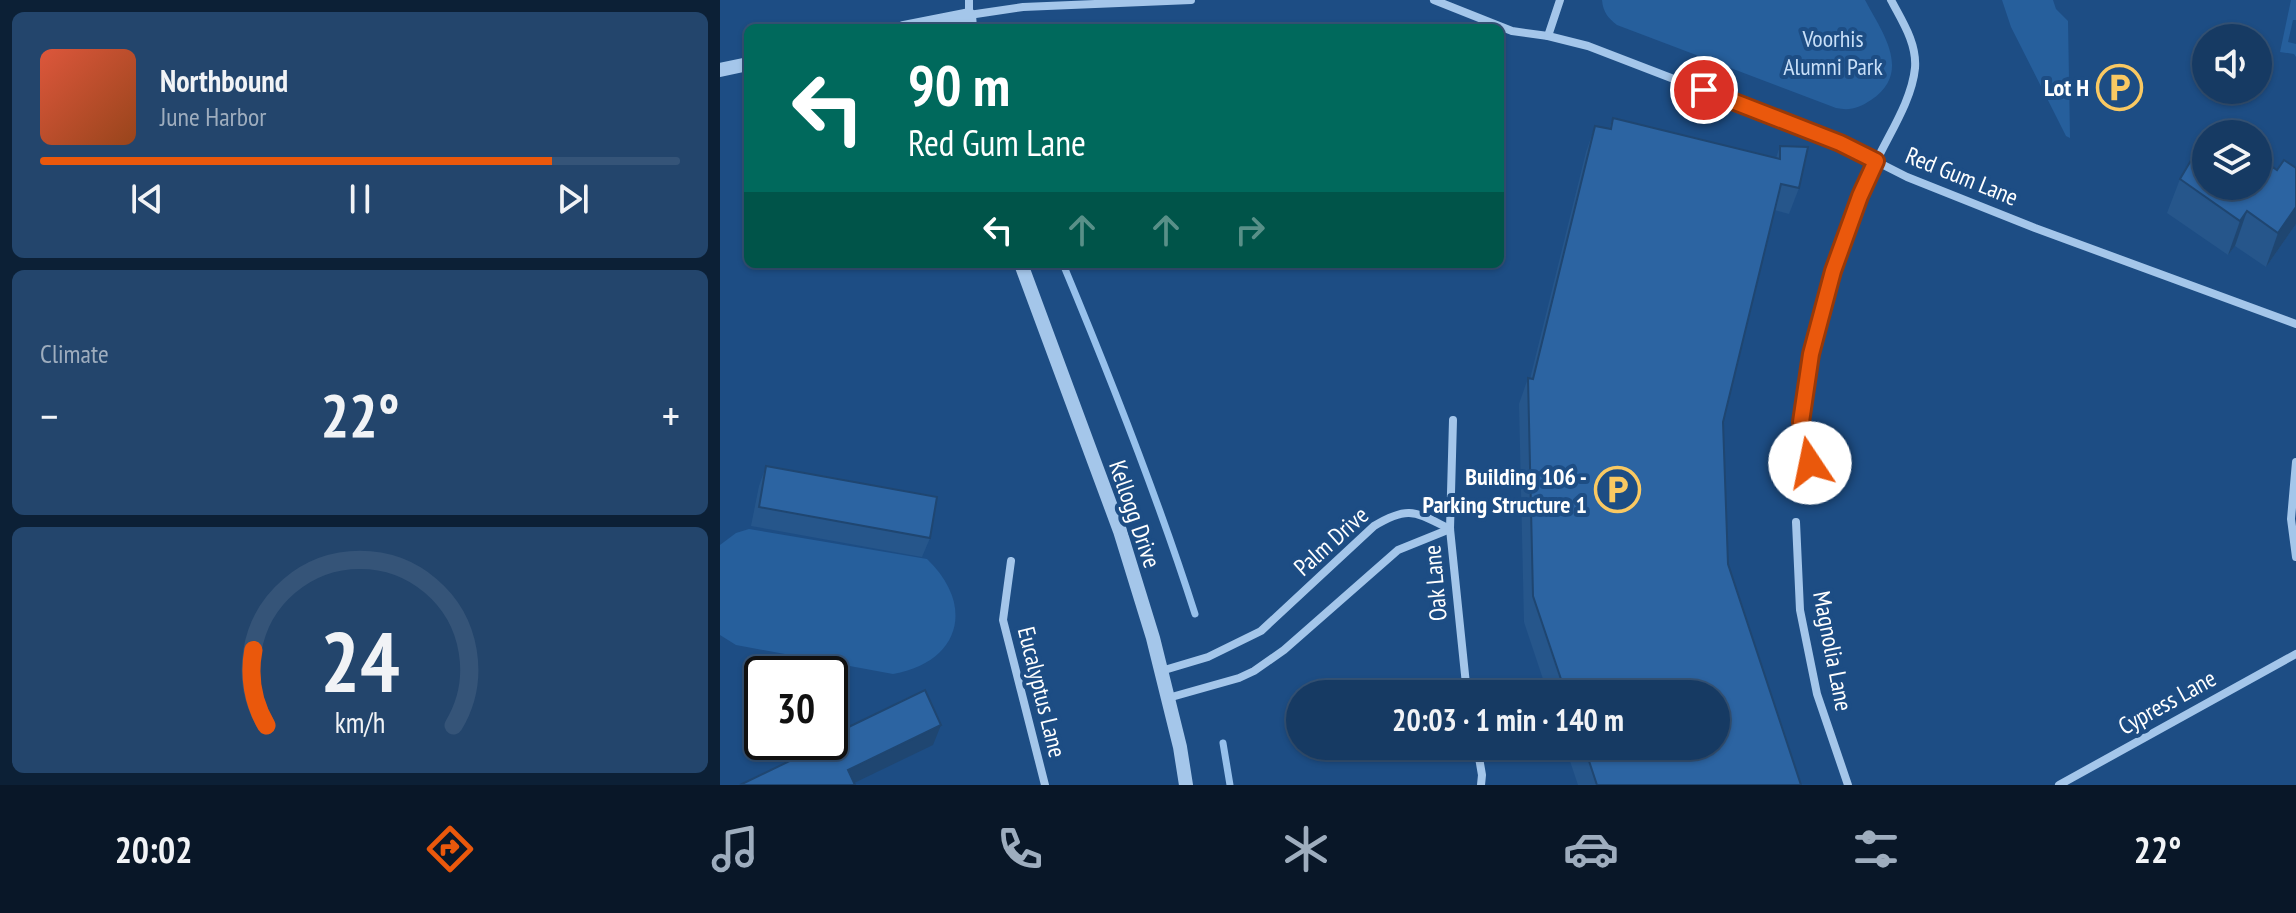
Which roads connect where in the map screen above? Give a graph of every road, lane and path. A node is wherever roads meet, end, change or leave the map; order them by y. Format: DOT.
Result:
graph roads {
  1 [pos="1191,0"];
  2 [pos="1434,0"];
  3 [pos="1560,0"];
  4 [pos="1891,0"];
  5 [pos="970,14"];
  6 [pos="922,24"];
  7 [pos="1494,24"];
  8 [pos="1504,28"];
  9 [pos="1548,36"];
  10 [pos="744,65"];
  11 [pos="720,70"];
  12 [pos="1876,161"];
  13 [pos="1022,268"];
  14 [pos="2296,324"];
  15 [pos="1453,420"];
  16 [pos="1801,422"];
  17 [pos="2296,462"];
  18 [pos="1796,522"];
  19 [pos="1450,529"];
  20 [pos="2296,557"];
  21 [pos="1011,561"];
  22 [pos="2296,654"];
  23 [pos="1161,671"];
  24 [pos="1466,680"];
  25 [pos="1168,698"];
  26 [pos="1479,760"];
  27 [pos="1482,780"];
  28 [pos="1045,785"];
  29 [pos="1186,785"];
  30 [pos="1489,785"];
  31 [pos="1848,785"];
  32 [pos="2059,785"];
  1 -- 5 [label="street"];
  2 -- 7 [label="street, Red Gum Lane"];
  3 -- 9 [label="street"];
  4 -- 12 [label="street"];
  5 -- 6 [label="street"];
  8 -- 9 [label="street, Red Gum Lane"];
  9 -- 12 [label="street, Red Gum Lane"];
  10 -- 11 [label="street"];
  12 -- 14 [label="street, Red Gum Lane"];
  12 -- 16 [label="street"];
  13 -- 23 [label="street, Kellogg Drive"];
  15 -- 19 [label="street, Oak Lane"];
  16 -- 16 [label="street"];
  17 -- 20 [label="street"];
  18 -- 31 [label="street, Magnolia Lane"];
  19 -- 23 [label="street, Palm Drive"];
  19 -- 24 [label="street, Oak Lane"];
  19 -- 25 [label="street, Palm Drive"];
  21 -- 28 [label="street, Eucalyptus Lane"];
  22 -- 32 [label="street, Cypress Lane"];
  23 -- 25 [label="street, Kellogg Drive"];
  25 -- 29 [label="street, Kellogg Drive"];
  26 -- 27 [label="street"];
  27 -- 30 [label="street"];
}
